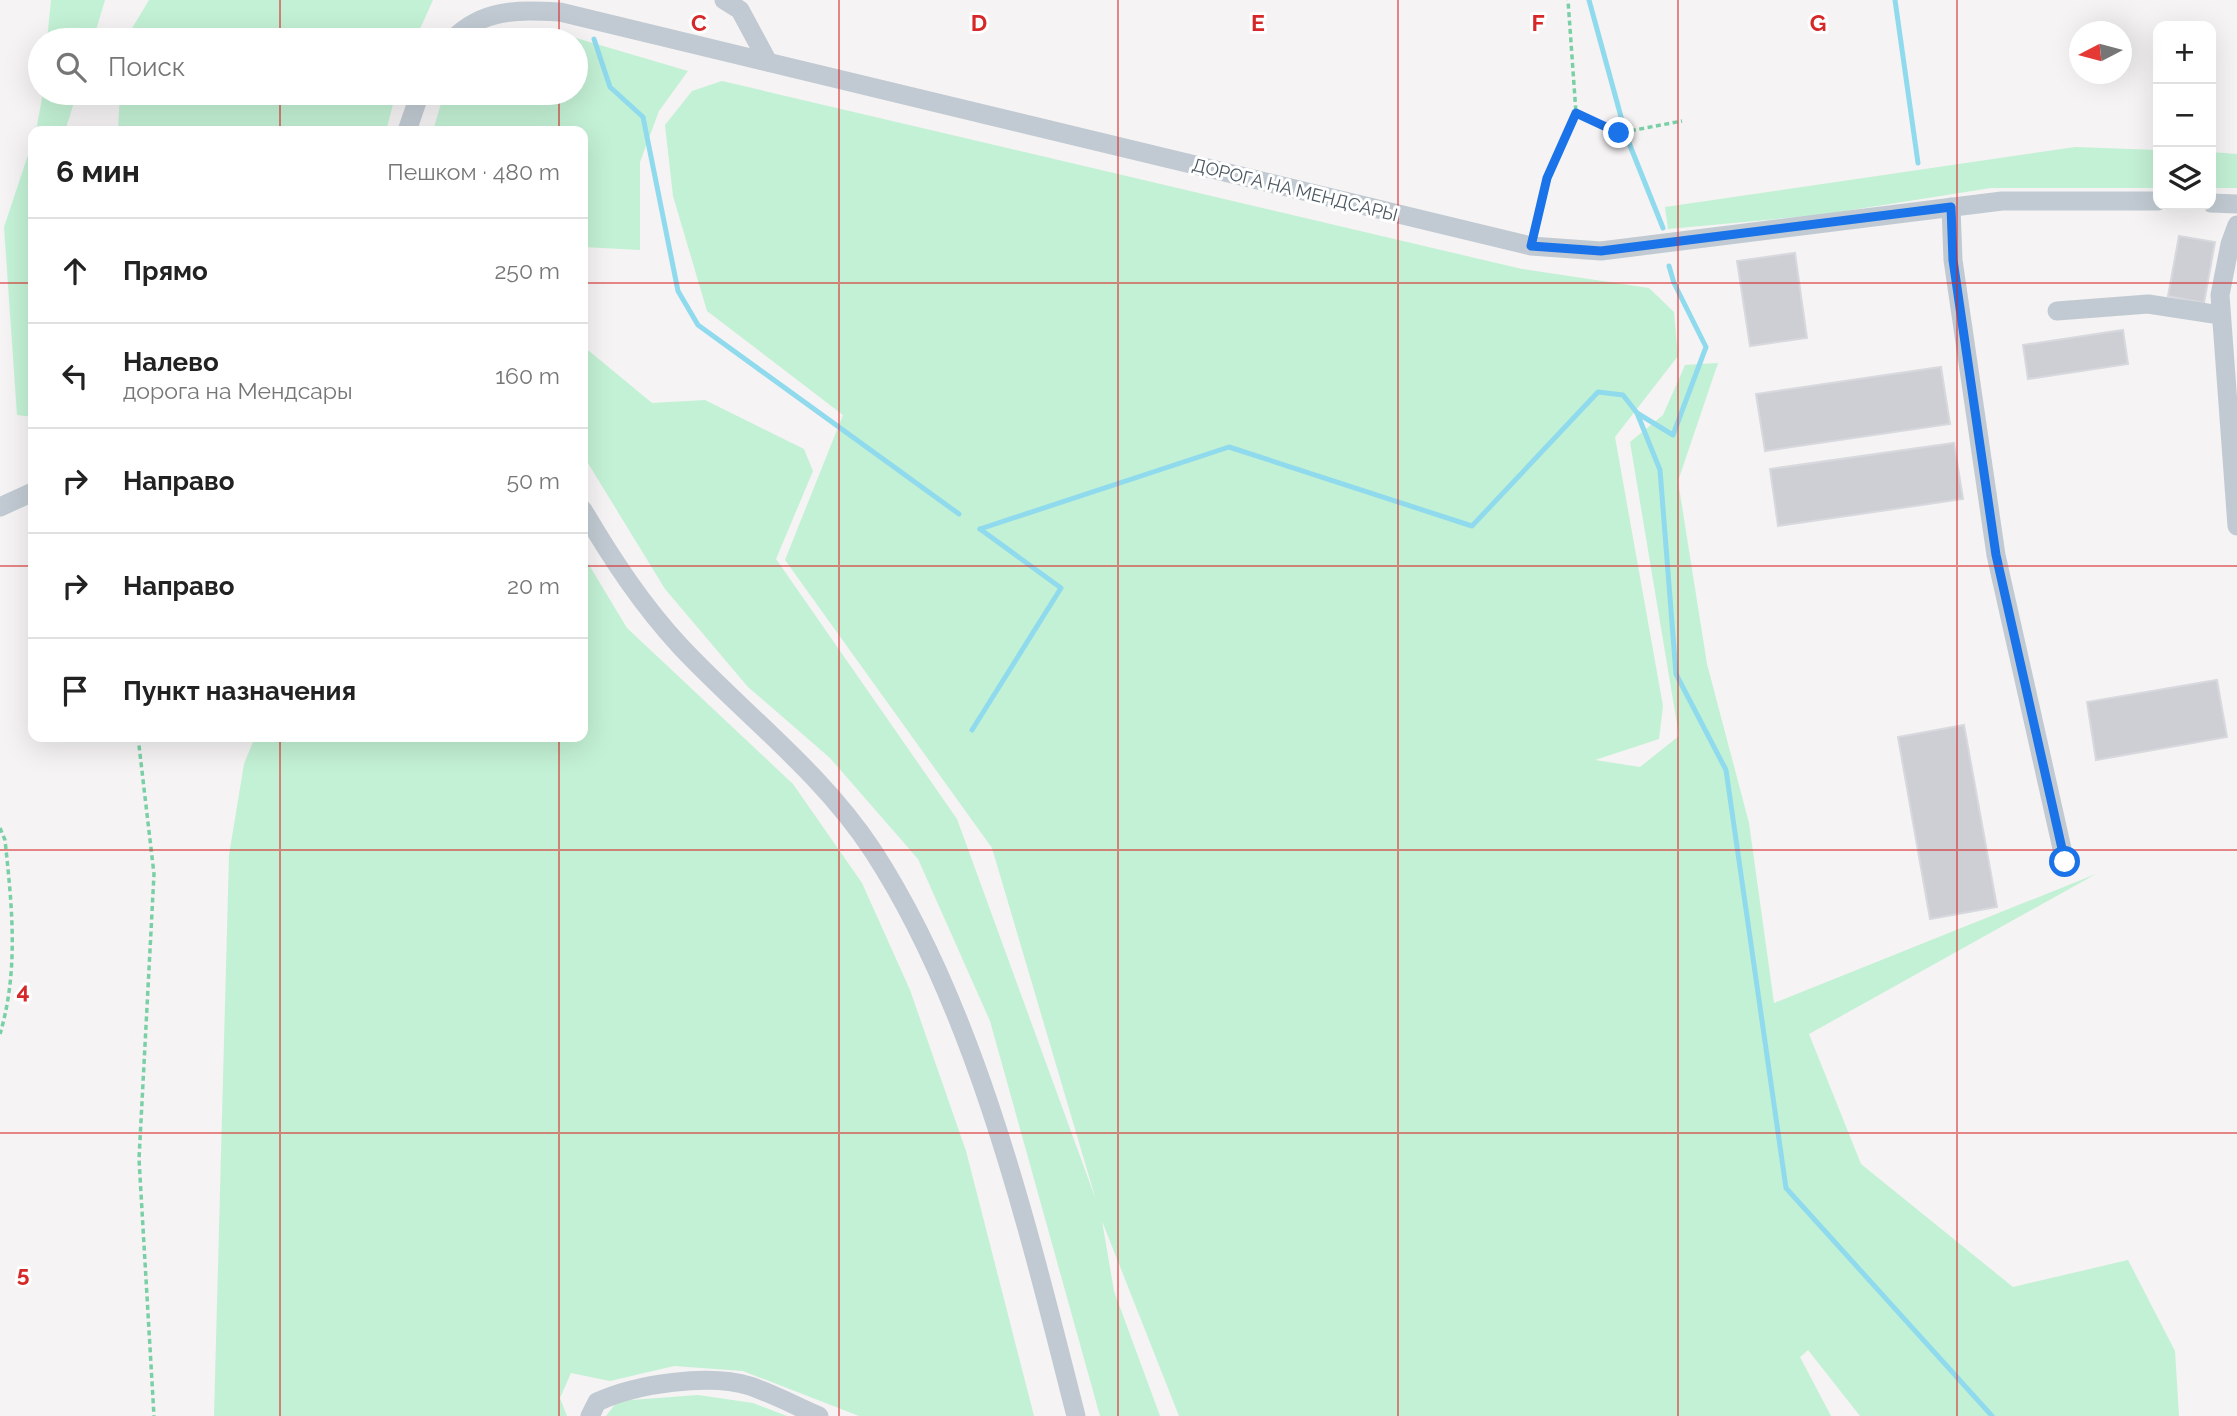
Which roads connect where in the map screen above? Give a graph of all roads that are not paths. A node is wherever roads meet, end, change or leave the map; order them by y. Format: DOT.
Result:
graph roads {
  1 [pos="724,0"];
  2 [pos="469,28"];
  3 [pos="768,62"];
  4 [pos="416,105"];
  5 [pos="409,126"];
  6 [pos="2153,201"];
  7 [pos="2216,203"];
  8 [pos="2237,204"];
  9 [pos="1951,207"];
  10 [pos="2237,225"];
  11 [pos="2057,311"];
  12 [pos="2220,315"];
  13 [pos="28,494"];
  14 [pos="0,507"];
  15 [pos="588,518"];
  16 [pos="2237,526"];
  17 [pos="2065,862"];
  18 [pos="590,1416"];
  19 [pos="819,1416"];
  20 [pos="1076,1416"];
  1 -- 3 [label="street"];
  2 -- 3 [label="street, ДОРОГА НА МЕНДСАРЫ"];
  3 -- 9 [label="street, ДОРОГА НА МЕНДСАРЫ"];
  4 -- 5 [label="street"];
  6 -- 9 [label="street, ДОРОГА НА МЕНДСАРЫ"];
  7 -- 8 [label="street"];
  9 -- 17 [label="street"];
  10 -- 12 [label="street"];
  11 -- 12 [label="street"];
  12 -- 16 [label="street"];
  13 -- 14 [label="street"];
  15 -- 20 [label="street"];
  18 -- 19 [label="street"];
}
